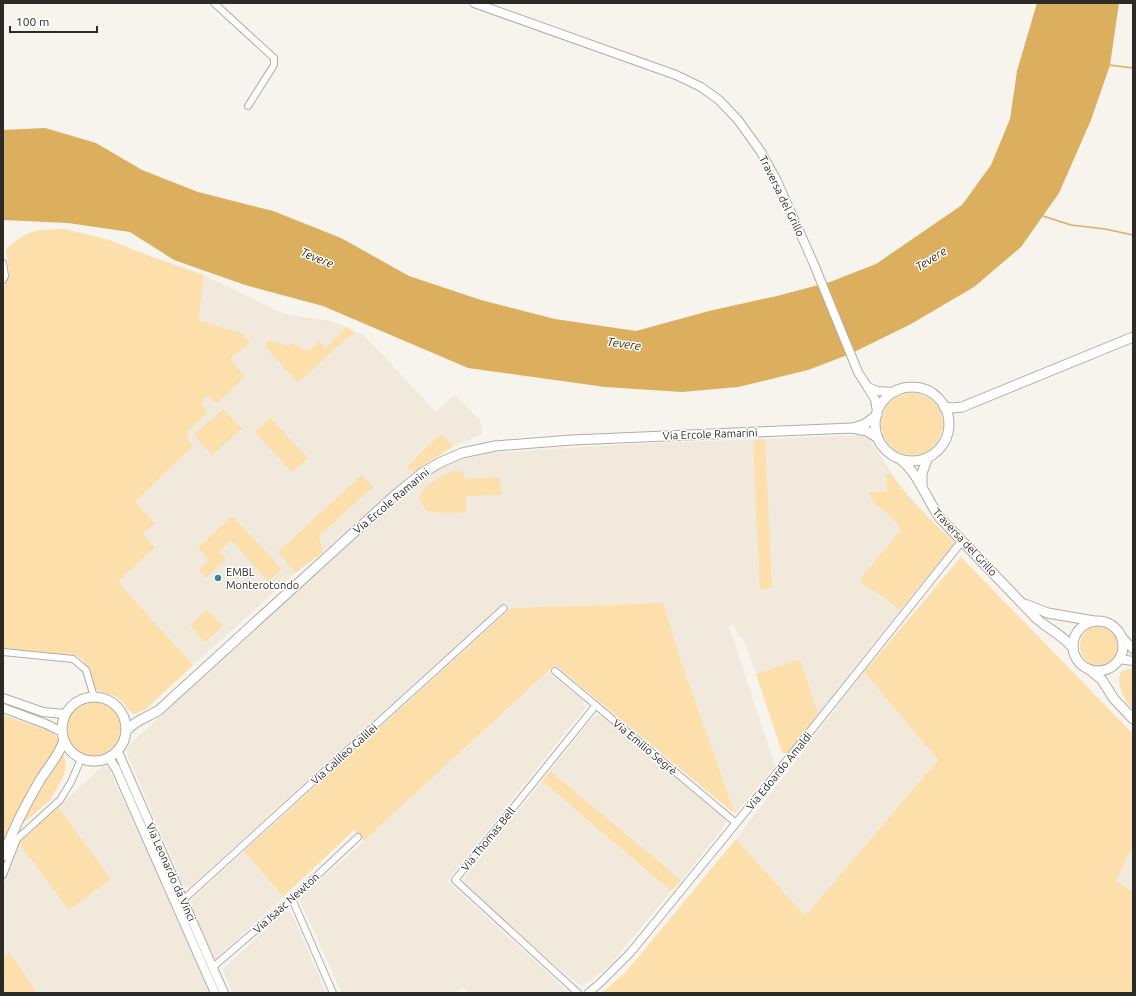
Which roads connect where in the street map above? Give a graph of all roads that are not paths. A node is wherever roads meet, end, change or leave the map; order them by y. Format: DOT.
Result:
graph roads {
  1 [pos="214,3"];
  2 [pos="474,3"];
  3 [pos="248,106"];
  4 [pos="3,263"];
  5 [pos="3,280"];
  6 [pos="1133,337"];
  7 [pos="868,387"];
  8 [pos="895,392"];
  9 [pos="944,407"];
  10 [pos="877,414"];
  11 [pos="852,428"];
  12 [pos="878,438"];
  13 [pos="928,457"];
  14 [pos="901,460"];
  15 [pos="924,491"];
  16 [pos="962,541"];
  17 [pos="1020,601"];
  18 [pos="504,608"];
  19 [pos="1094,621"];
  20 [pos="1122,637"];
  21 [pos="1073,648"];
  22 [pos="1133,649"];
  23 [pos="3,652"];
  24 [pos="1119,659"];
  25 [pos="1133,661"];
  26 [pos="1112,667"];
  27 [pos="1090,670"];
  28 [pos="555,671"];
  29 [pos="94,697"];
  30 [pos="3,698"];
  31 [pos="1114,699"];
  32 [pos="596,705"];
  33 [pos="3,708"];
  34 [pos="66,714"];
  35 [pos="123,714"];
  36 [pos="140,719"];
  37 [pos="1133,719"];
  38 [pos="127,730"];
  39 [pos="63,736"];
  40 [pos="118,752"];
  41 [pos="73,754"];
  42 [pos="110,758"];
  43 [pos="81,759"];
  44 [pos="51,765"];
  45 [pos="736,823"];
  46 [pos="358,837"];
  47 [pos="3,856"];
  48 [pos="3,875"];
  49 [pos="292,899"];
  50 [pos="184,900"];
  51 [pos="213,968"];
  52 [pos="215,993"];
  53 [pos="224,993"];
  54 [pos="333,993"];
  55 [pos="578,993"];
  56 [pos="588,993"];
  1 -- 3 [label="street"];
  2 -- 7 [label="main road, Traversa del Grillo"];
  4 -- 5 [label="street"];
  6 -- 9 [label="main road"];
  7 -- 8 [label="main road"];
  7 -- 10 [label="main road, Traversa del Grillo"];
  8 -- 9 [label="main road"];
  8 -- 10 [label="main road"];
  9 -- 13 [label="main road"];
  10 -- 11 [label="main road, Via Ercole Ramarini"];
  10 -- 12 [label="main road, Traversa del Grillo"];
  11 -- 12 [label="main road, Via Ercole Ramarini"];
  11 -- 36 [label="main road, Via Ercole Ramarini"];
  12 -- 14 [label="main road, Traversa del Grillo"];
  13 -- 14 [label="main road"];
  13 -- 15 [label="main road"];
  14 -- 15 [label="main road, Traversa del Grillo"];
  15 -- 16 [label="main road, Traversa del Grillo"];
  16 -- 17 [label="main road, Traversa del Grillo"];
  16 -- 45 [label="street, Via Edoardo Amaldi"];
  17 -- 19 [label="main road, Traversa del Grillo"];
  17 -- 21 [label="main road, Traversa del Grillo"];
  18 -- 50 [label="street, Via Galileo Galilei"];
  19 -- 20 [label="main road"];
  19 -- 21 [label="main road"];
  20 -- 22 [label="main road"];
  20 -- 24 [label="main road"];
  21 -- 27 [label="main road"];
  23 -- 29 [label="street"];
  24 -- 25 [label="main road"];
  24 -- 26 [label="main road"];
  26 -- 27 [label="main road"];
  26 -- 31 [label="main road"];
  27 -- 31 [label="main road"];
  28 -- 32 [label="street, Via Emilio Segrè"];
  29 -- 34 [label="main road"];
  29 -- 35 [label="main road"];
  30 -- 34 [label="main road"];
  31 -- 37 [label="main road"];
  32 -- 45 [label="street, Via Emilio Segrè"];
  32 -- 55 [label="street, Via Thomas Bell"];
  33 -- 39 [label="main road"];
  34 -- 39 [label="main road"];
  35 -- 36 [label="main road"];
  35 -- 38 [label="main road"];
  36 -- 38 [label="main road, Via Ercole Ramarini"];
  38 -- 40 [label="main road"];
  39 -- 41 [label="main road"];
  39 -- 44 [label="main road"];
  40 -- 42 [label="main road"];
  40 -- 50 [label="main road, Via Leonardo da Vinci"];
  41 -- 43 [label="main road"];
  41 -- 44 [label="main road"];
  42 -- 43 [label="main road"];
  42 -- 52 [label="main road, Via Leonardo da Vinci"];
  43 -- 48 [label="street"];
  44 -- 47 [label="main road"];
  45 -- 56 [label="street, Via Edoardo Amaldi"];
  46 -- 49 [label="street, Via Isaac Newton"];
  49 -- 51 [label="street, Via Isaac Newton"];
  49 -- 54 [label="street"];
  50 -- 51 [label="main road, Via Leonardo da Vinci"];
  51 -- 53 [label="main road, Via Leonardo da Vinci"];
}
